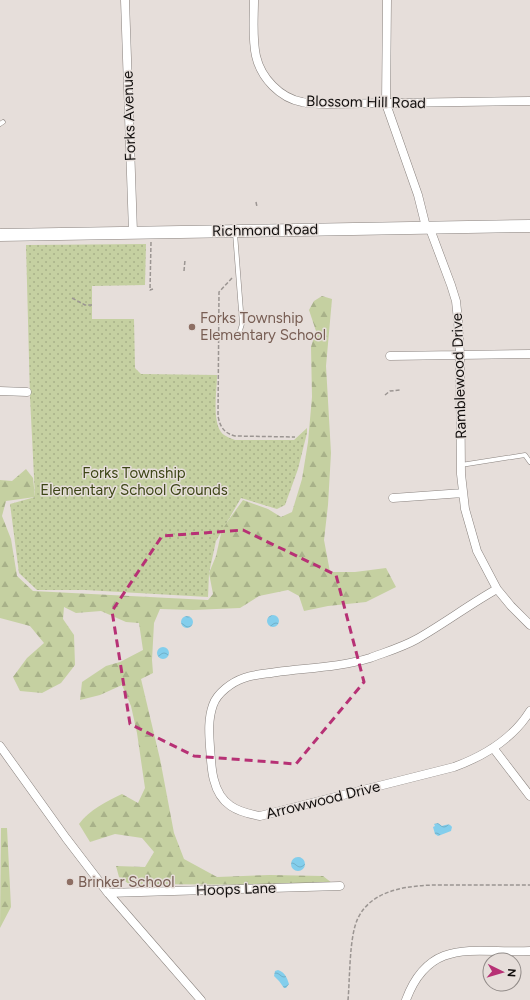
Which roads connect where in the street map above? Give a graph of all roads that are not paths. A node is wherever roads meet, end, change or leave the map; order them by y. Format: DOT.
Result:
graph roads {
  1 [pos="125,0"];
  2 [pos="254,0"];
  3 [pos="387,0"];
  4 [pos="530,101"];
  5 [pos="386,104"];
  6 [pos="530,226"];
  7 [pos="426,227"];
  8 [pos="235,230"];
  9 [pos="134,232"];
  10 [pos="0,235"];
  11 [pos="238,337"];
  12 [pos="530,354"];
  13 [pos="460,355"];
  14 [pos="390,356"];
  15 [pos="0,391"];
  16 [pos="27,392"];
  17 [pos="530,462"];
  18 [pos="461,465"];
  19 [pos="463,493"];
  20 [pos="392,498"];
  21 [pos="497,589"];
  22 [pos="530,624"];
  23 [pos="530,711"];
  24 [pos="0,746"];
  25 [pos="494,749"];
  26 [pos="530,796"];
  27 [pos="340,886"];
  28 [pos="108,893"];
  29 [pos="530,951"];
  30 [pos="202,1000"];
  31 [pos="406,1000"];
  1 -- 9 [label="street, Forks Avenue"];
  2 -- 5 [label="street, Blossom Hill Road"];
  3 -- 5 [label="street, Ramblewood Drive"];
  4 -- 5 [label="street, Blossom Hill Road"];
  5 -- 7 [label="street, Ramblewood Drive"];
  6 -- 7 [label="street, Richmond Road"];
  7 -- 8 [label="street, Richmond Road"];
  7 -- 13 [label="street, Ramblewood Drive"];
  8 -- 9 [label="street, Richmond Road"];
  8 -- 11 [label="lane"];
  9 -- 10 [label="street, Richmond Road"];
  12 -- 13 [label="street"];
  13 -- 14 [label="street"];
  13 -- 18 [label="street, Ramblewood Drive"];
  15 -- 16 [label="street"];
  17 -- 18 [label="lane"];
  18 -- 19 [label="street, Ramblewood Drive"];
  19 -- 20 [label="street"];
  19 -- 21 [label="street, Ramblewood Drive"];
  21 -- 22 [label="street, Ramblewood Drive"];
  21 -- 25 [label="street, Arrowwood Drive"];
  23 -- 25 [label="street, Arrowwood Drive"];
  24 -- 28 [label="street"];
  25 -- 26 [label="street"];
  27 -- 28 [label="street, Hoops Lane"];
  28 -- 30 [label="street"];
  29 -- 31 [label="street"];
}
